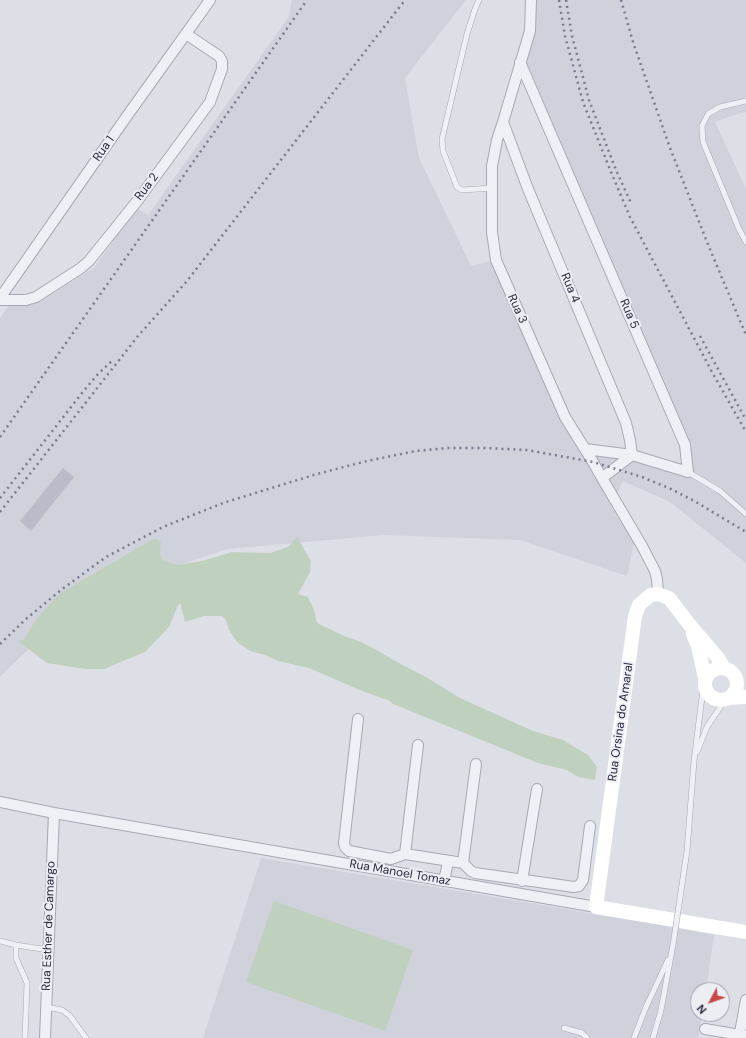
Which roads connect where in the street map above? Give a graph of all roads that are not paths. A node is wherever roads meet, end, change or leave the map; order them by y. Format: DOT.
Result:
graph roads {
  1 [pos="210,0"];
  2 [pos="480,0"];
  3 [pos="531,0"];
  4 [pos="186,34"];
  5 [pos="520,62"];
  6 [pos="746,101"];
  7 [pos="503,122"];
  8 [pos="492,188"];
  9 [pos="746,242"];
  10 [pos="0,299"];
  11 [pos="585,449"];
  12 [pos="632,455"];
  13 [pos="688,472"];
  14 [pos="602,478"];
  15 [pos="746,514"];
  16 [pos="658,594"];
  17 [pos="689,624"];
  18 [pos="727,670"];
  19 [pos="746,675"];
  20 [pos="705,680"];
  21 [pos="746,697"];
  22 [pos="727,699"];
  23 [pos="358,719"];
  24 [pos="418,745"];
  25 [pos="694,761"];
  26 [pos="476,764"];
  27 [pos="537,789"];
  28 [pos="0,802"];
  29 [pos="54,813"];
  30 [pos="590,826"];
  31 [pos="405,854"];
  32 [pos="448,862"];
  33 [pos="463,863"];
  34 [pos="444,881"];
  35 [pos="522,881"];
  36 [pos="596,907"];
  37 [pos="746,932"];
  38 [pos="0,941"];
  39 [pos="16,945"];
  40 [pos="48,950"];
  41 [pos="671,954"];
  42 [pos="746,1000"];
  43 [pos="46,1007"];
  44 [pos="564,1028"];
  45 [pos="705,1029"];
  46 [pos="741,1036"];
  47 [pos="25,1038"];
  48 [pos="45,1038"];
  49 [pos="86,1038"];
  50 [pos="587,1038"];
  51 [pos="634,1038"];
  52 [pos="653,1038"];
  1 -- 4 [label="street, Rua 1"];
  2 -- 8 [label="lane"];
  3 -- 5 [label="street, Rua 3"];
  4 -- 10 [label="street, Rua 1"];
  4 -- 10 [label="street, Rua 2"];
  5 -- 7 [label="street, Rua 3"];
  5 -- 13 [label="street, Rua 5"];
  6 -- 9 [label="lane"];
  7 -- 8 [label="street, Rua 3"];
  7 -- 12 [label="street, Rua 4"];
  8 -- 11 [label="street, Rua 3"];
  11 -- 12 [label="street"];
  11 -- 14 [label="street, Rua 3"];
  12 -- 13 [label="street"];
  12 -- 14 [label="street"];
  13 -- 15 [label="lane"];
  14 -- 16 [label="street, Rua 3"];
  16 -- 17 [label="street"];
  16 -- 36 [label="street, Rua Orsina do Amaral"];
  17 -- 18 [label="street"];
  17 -- 20 [label="street"];
  18 -- 19 [label="street"];
  18 -- 20 [label="street"];
  18 -- 22 [label="street"];
  20 -- 22 [label="street"];
  20 -- 25 [label="lane"];
  21 -- 22 [label="street"];
  22 -- 25 [label="lane"];
  23 -- 31 [label="street"];
  24 -- 31 [label="street"];
  25 -- 41 [label="lane, bridge"];
  26 -- 33 [label="street"];
  27 -- 35 [label="street"];
  28 -- 29 [label="street, Rua Manoel Tomaz"];
  29 -- 34 [label="street, Rua Manoel Tomaz"];
  29 -- 40 [label="street, Rua Esther de Camargo"];
  30 -- 35 [label="street"];
  31 -- 32 [label="street"];
  32 -- 33 [label="street"];
  32 -- 34 [label="street"];
  33 -- 35 [label="street"];
  34 -- 36 [label="street, Rua Manoel Tomaz"];
  36 -- 37 [label="street, Rua Manoel Tomaz"];
  38 -- 39 [label="lane"];
  39 -- 40 [label="lane"];
  39 -- 47 [label="lane"];
  40 -- 43 [label="street, Rua Esther de Camargo"];
  41 -- 51 [label="lane"];
  41 -- 52 [label="lane"];
  42 -- 46 [label="street"];
  43 -- 48 [label="street, Rua Esther de Camargo"];
  43 -- 49 [label="lane"];
  44 -- 50 [label="lane"];
  45 -- 46 [label="street"];
}
